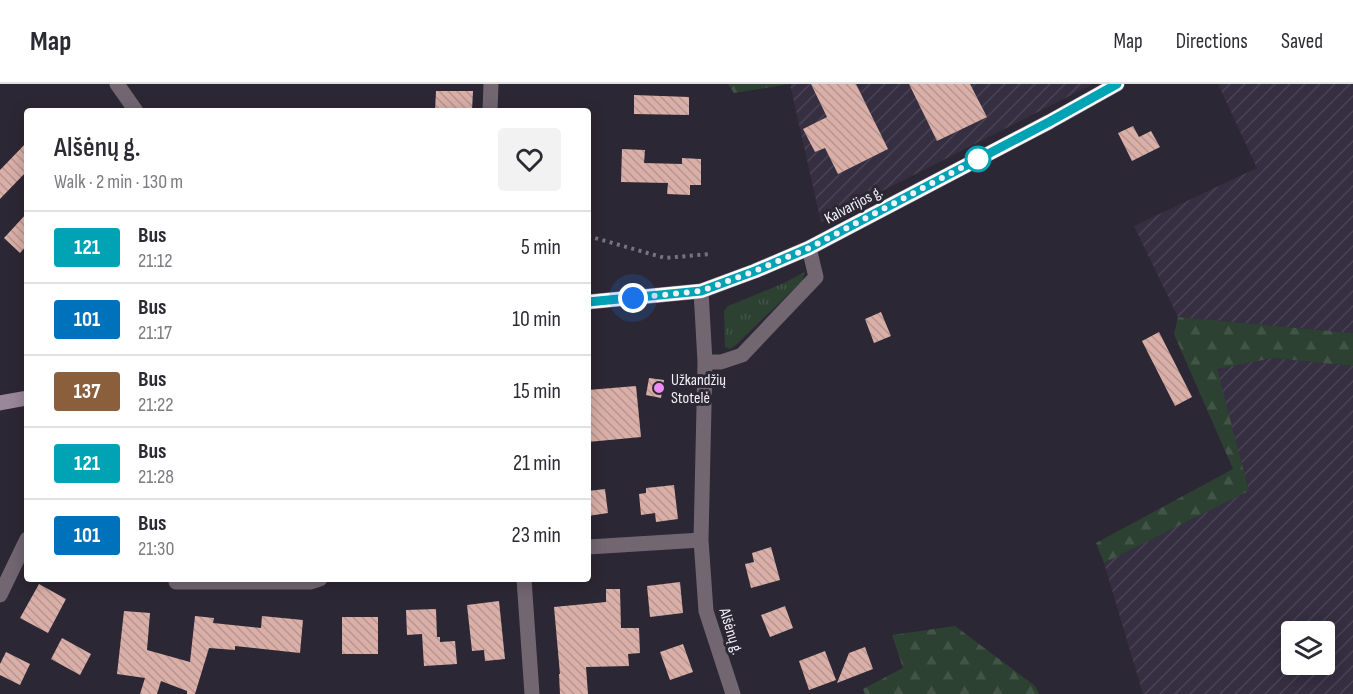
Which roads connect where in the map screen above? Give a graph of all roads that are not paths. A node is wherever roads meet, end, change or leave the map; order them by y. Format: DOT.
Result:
graph roads {
  1 [pos="117,84"];
  2 [pos="491,84"];
  3 [pos="1117,84"];
  4 [pos="134,108"];
  5 [pos="490,108"];
  6 [pos="809,248"];
  7 [pos="701,291"];
  8 [pos="591,302"];
  9 [pos="705,362"];
  10 [pos="24,399"];
  11 [pos="0,403"];
  12 [pos="701,540"];
  13 [pos="24,545"];
  14 [pos="591,547"];
  15 [pos="176,582"];
  16 [pos="311,582"];
  17 [pos="524,582"];
  18 [pos="0,595"];
  19 [pos="532,694"];
  20 [pos="733,694"];
  1 -- 4 [label="street"];
  2 -- 5 [label="street"];
  3 -- 6 [label="main road, Kalvarijos g."];
  6 -- 7 [label="main road, Kalvarijos g."];
  6 -- 9 [label="street"];
  7 -- 8 [label="main road, Kalvarijos g."];
  7 -- 9 [label="street, Alšėnų g."];
  9 -- 12 [label="street, Alšėnų g."];
  10 -- 11 [label="main road"];
  12 -- 14 [label="street"];
  12 -- 20 [label="street, Alšėnų g."];
  13 -- 18 [label="street"];
  15 -- 16 [label="street"];
  17 -- 19 [label="street"];
}
